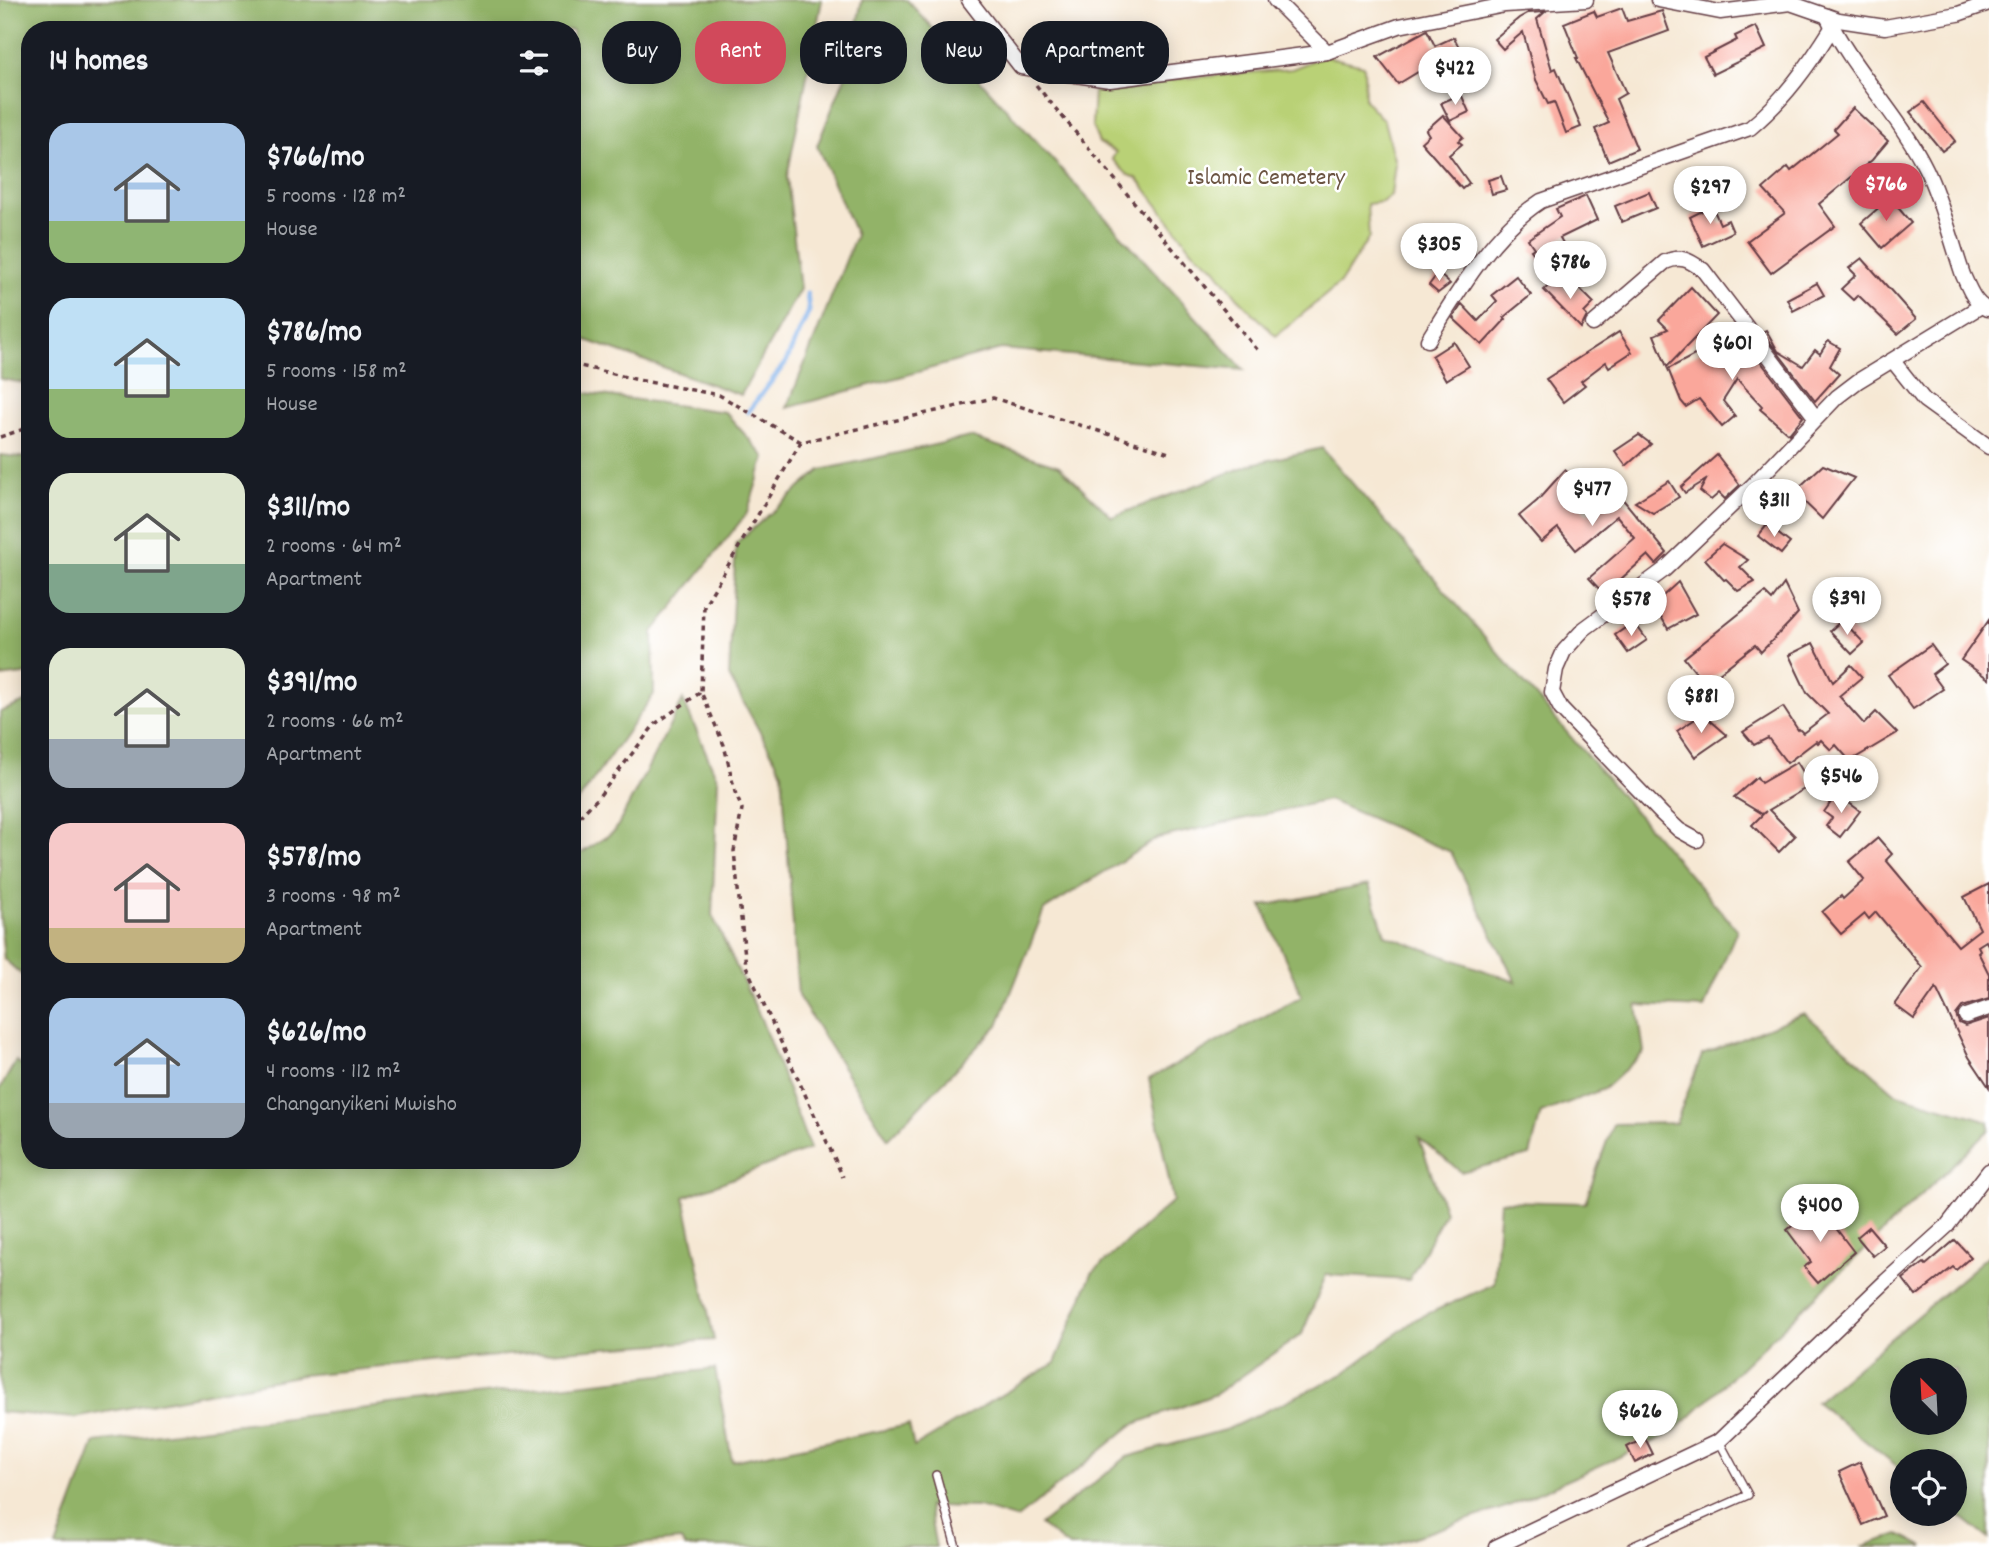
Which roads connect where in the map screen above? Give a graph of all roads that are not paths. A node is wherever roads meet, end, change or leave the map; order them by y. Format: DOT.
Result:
graph roads {
  1 [pos="969,0"];
  2 [pos="1275,0"];
  3 [pos="1587,0"];
  4 [pos="1658,0"];
  5 [pos="1789,1"];
  6 [pos="1989,3"];
  7 [pos="1829,22"];
  8 [pos="1327,52"];
  9 [pos="1985,308"];
  10 [pos="1592,324"];
  11 [pos="1428,340"];
  12 [pos="1893,360"];
  13 [pos="1816,418"];
  14 [pos="1989,447"];
  15 [pos="1698,840"];
  16 [pos="1989,1007"];
  17 [pos="1966,1016"];
  18 [pos="1989,1171"];
  19 [pos="1719,1441"];
  20 [pos="936,1475"];
  21 [pos="956,1547"];
  22 [pos="1496,1547"];
  23 [pos="1631,1547"];
  1 -- 8 [label="street"];
  2 -- 8 [label="street"];
  3 -- 8 [label="street"];
  4 -- 5 [label="street"];
  5 -- 7 [label="street"];
  6 -- 7 [label="street"];
  7 -- 9 [label="street"];
  7 -- 11 [label="street"];
  9 -- 12 [label="street"];
  10 -- 13 [label="street"];
  12 -- 13 [label="street"];
  12 -- 14 [label="street"];
  13 -- 15 [label="street"];
  16 -- 17 [label="street"];
  18 -- 19 [label="street"];
  19 -- 22 [label="street"];
  19 -- 23 [label="lane"];
  20 -- 21 [label="lane"];
}
